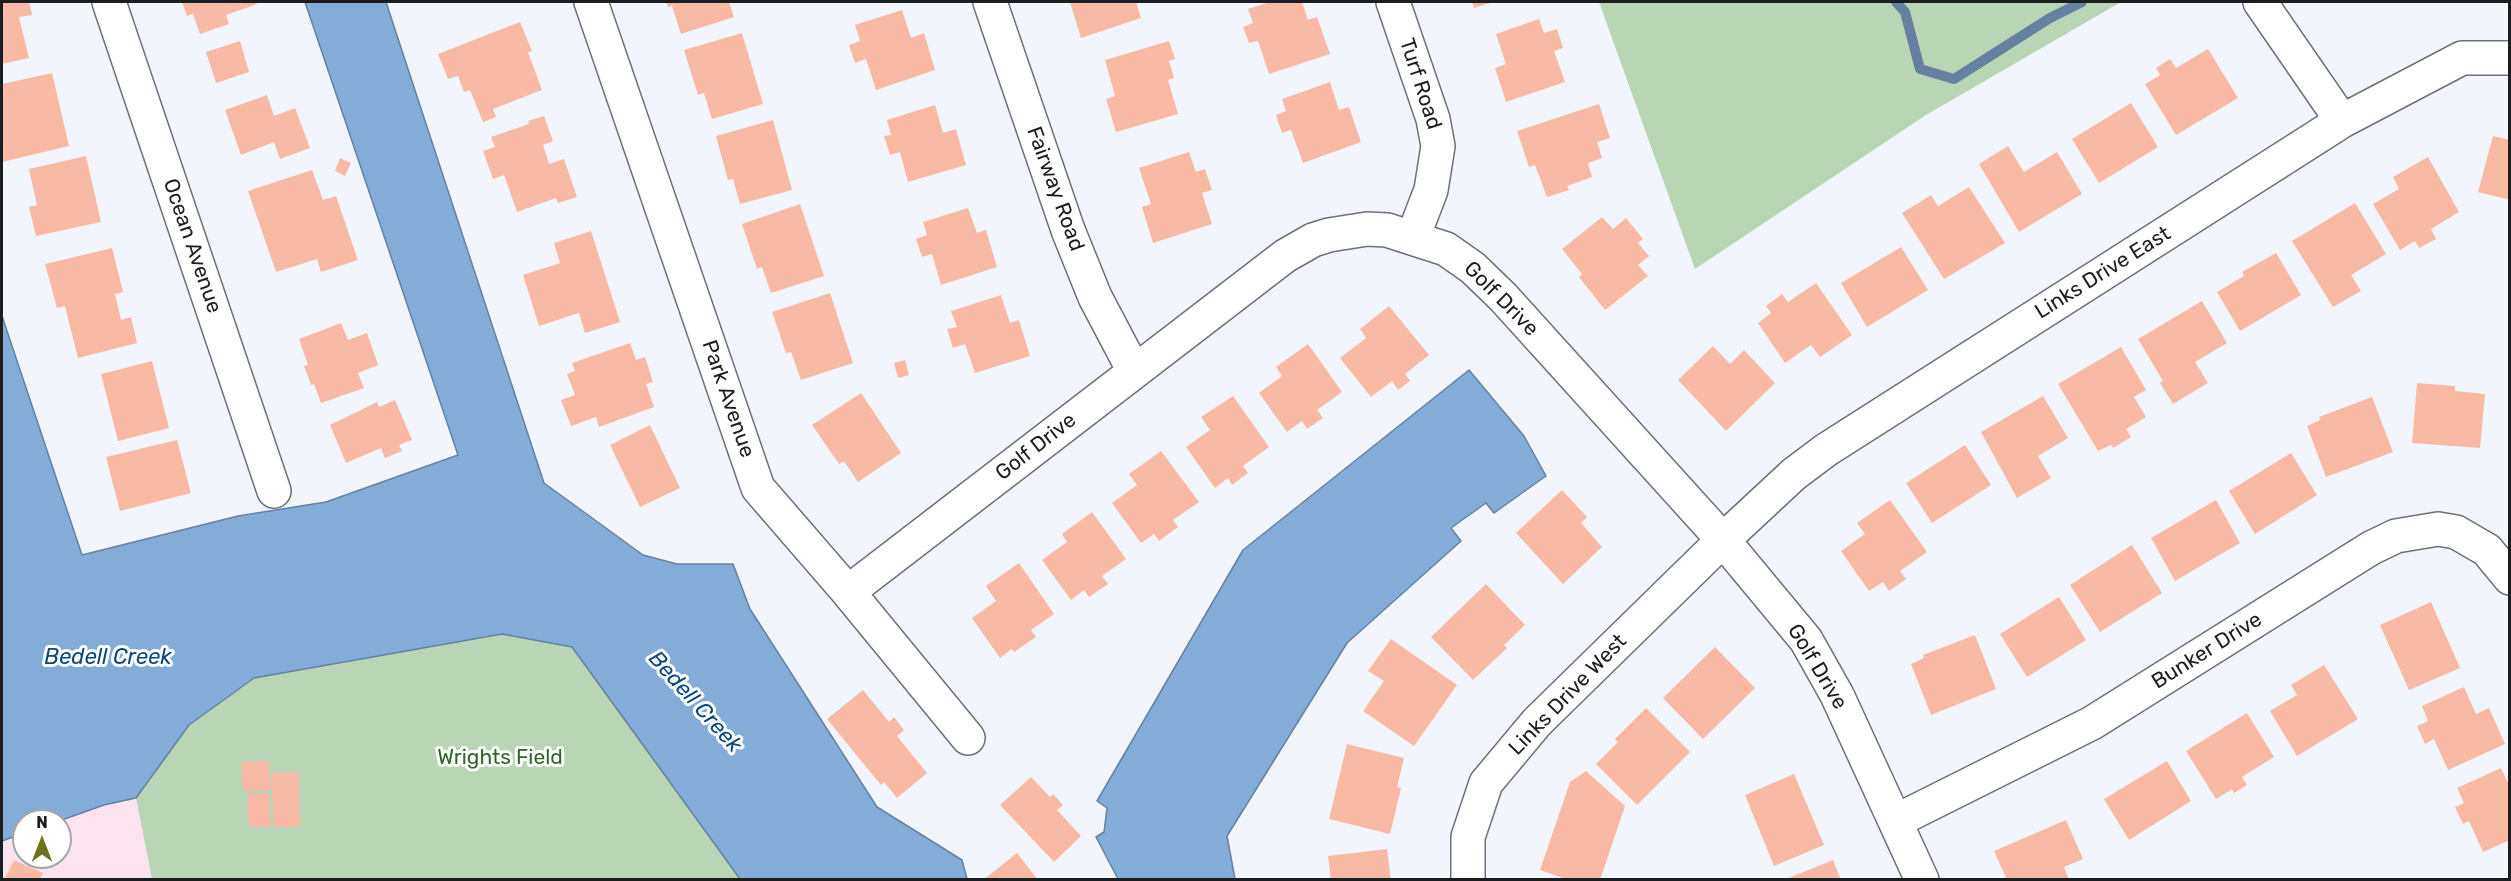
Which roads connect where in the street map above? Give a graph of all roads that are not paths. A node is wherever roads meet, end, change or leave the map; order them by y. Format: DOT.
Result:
graph roads {
  1 [pos="109,2"];
  2 [pos="591,2"];
  3 [pos="990,2"];
  4 [pos="1393,2"];
  5 [pos="2260,2"];
  6 [pos="2510,58"];
  7 [pos="2342,121"];
  8 [pos="1413,237"];
  9 [pos="1134,372"];
  10 [pos="274,491"];
  11 [pos="1723,540"];
  12 [pos="2510,578"];
  13 [pos="848,592"];
  14 [pos="968,738"];
  15 [pos="1896,821"];
  16 [pos="1468,879"];
  17 [pos="1922,879"];
  1 -- 10 [label="street, Ocean Avenue"];
  2 -- 13 [label="street, Park Avenue"];
  3 -- 9 [label="street, Fairway Road"];
  4 -- 8 [label="street, Turf Road"];
  5 -- 7 [label="street"];
  6 -- 7 [label="street, Links Drive East"];
  7 -- 11 [label="street, Links Drive East"];
  8 -- 9 [label="street, Golf Drive"];
  8 -- 11 [label="street, Golf Drive"];
  9 -- 13 [label="street, Golf Drive"];
  11 -- 15 [label="street, Golf Drive"];
  11 -- 16 [label="street, Links Drive West"];
  12 -- 15 [label="street, Bunker Drive"];
  13 -- 14 [label="street, Park Avenue"];
  15 -- 17 [label="street, Golf Drive"];
}
